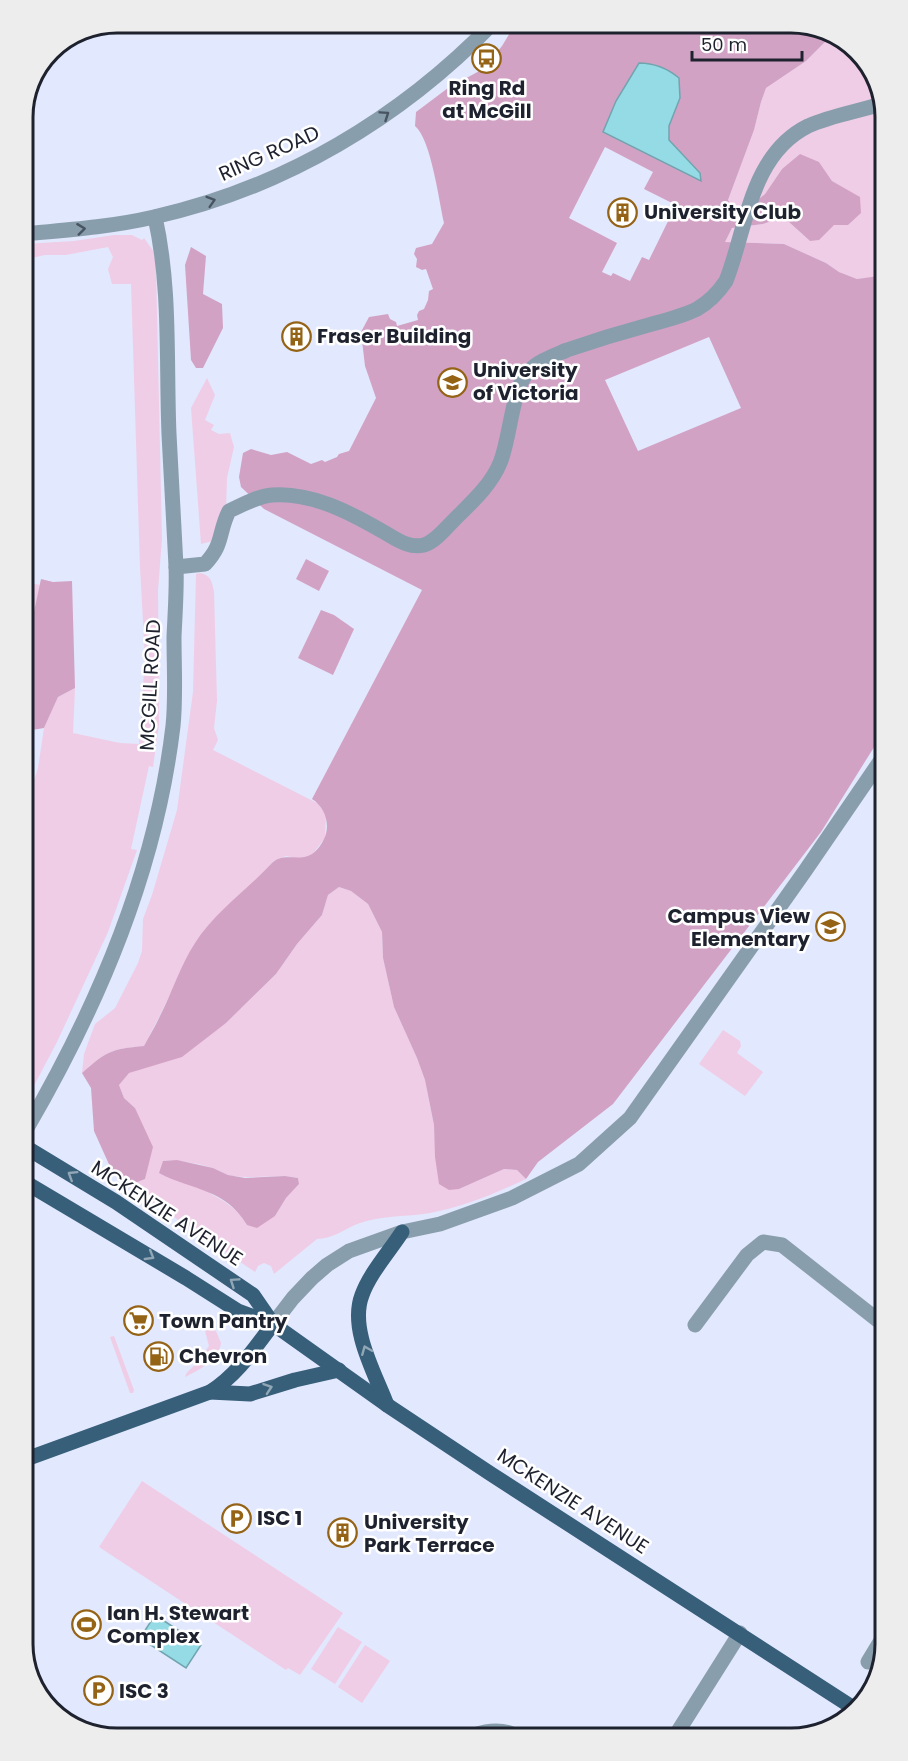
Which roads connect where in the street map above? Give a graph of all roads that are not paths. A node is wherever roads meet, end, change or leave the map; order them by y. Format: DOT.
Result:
graph roads {
  1 [pos="482,33"];
  2 [pos="874,106"];
  3 [pos="155,217"];
  4 [pos="33,233"];
  5 [pos="176,567"];
  6 [pos="875,769"];
  7 [pos="33,1117"];
  8 [pos="33,1152"];
  9 [pos="33,1187"];
  10 [pos="402,1232"];
  11 [pos="875,1318"];
  12 [pos="273,1324"];
  13 [pos="695,1325"];
  14 [pos="339,1370"];
  15 [pos="210,1392"];
  16 [pos="387,1405"];
  17 [pos="33,1457"];
  18 [pos="740,1633"];
  19 [pos="874,1652"];
  20 [pos="868,1662"];
  21 [pos="849,1704"];
  22 [pos="680,1728"];
  3 -- 1 [label="street, RING ROAD, one-way"];
  2 -- 5 [label="street"];
  4 -- 3 [label="street, RING ROAD, one-way"];
  3 -- 5 [label="street, MCGILL ROAD"];
  5 -- 7 [label="street, MCGILL ROAD"];
  6 -- 10 [label="street"];
  12 -- 8 [label="main road, MCKENZIE AVENUE, one-way"];
  9 -- 12 [label="main road, MCKENZIE AVENUE, one-way"];
  10 -- 12 [label="street"];
  16 -- 10 [label="main road, one-way"];
  11 -- 13 [label="street"];
  12 -- 14 [label="main road, MCKENZIE AVENUE"];
  12 -- 15 [label="main road"];
  15 -- 14 [label="main road, one-way"];
  14 -- 16 [label="main road, MCKENZIE AVENUE"];
  15 -- 17 [label="main road"];
  16 -- 18 [label="main road, MCKENZIE AVENUE"];
  18 -- 21 [label="main road, MCKENZIE AVENUE"];
  18 -- 22 [label="street"];
  19 -- 20 [label="street"];
}
